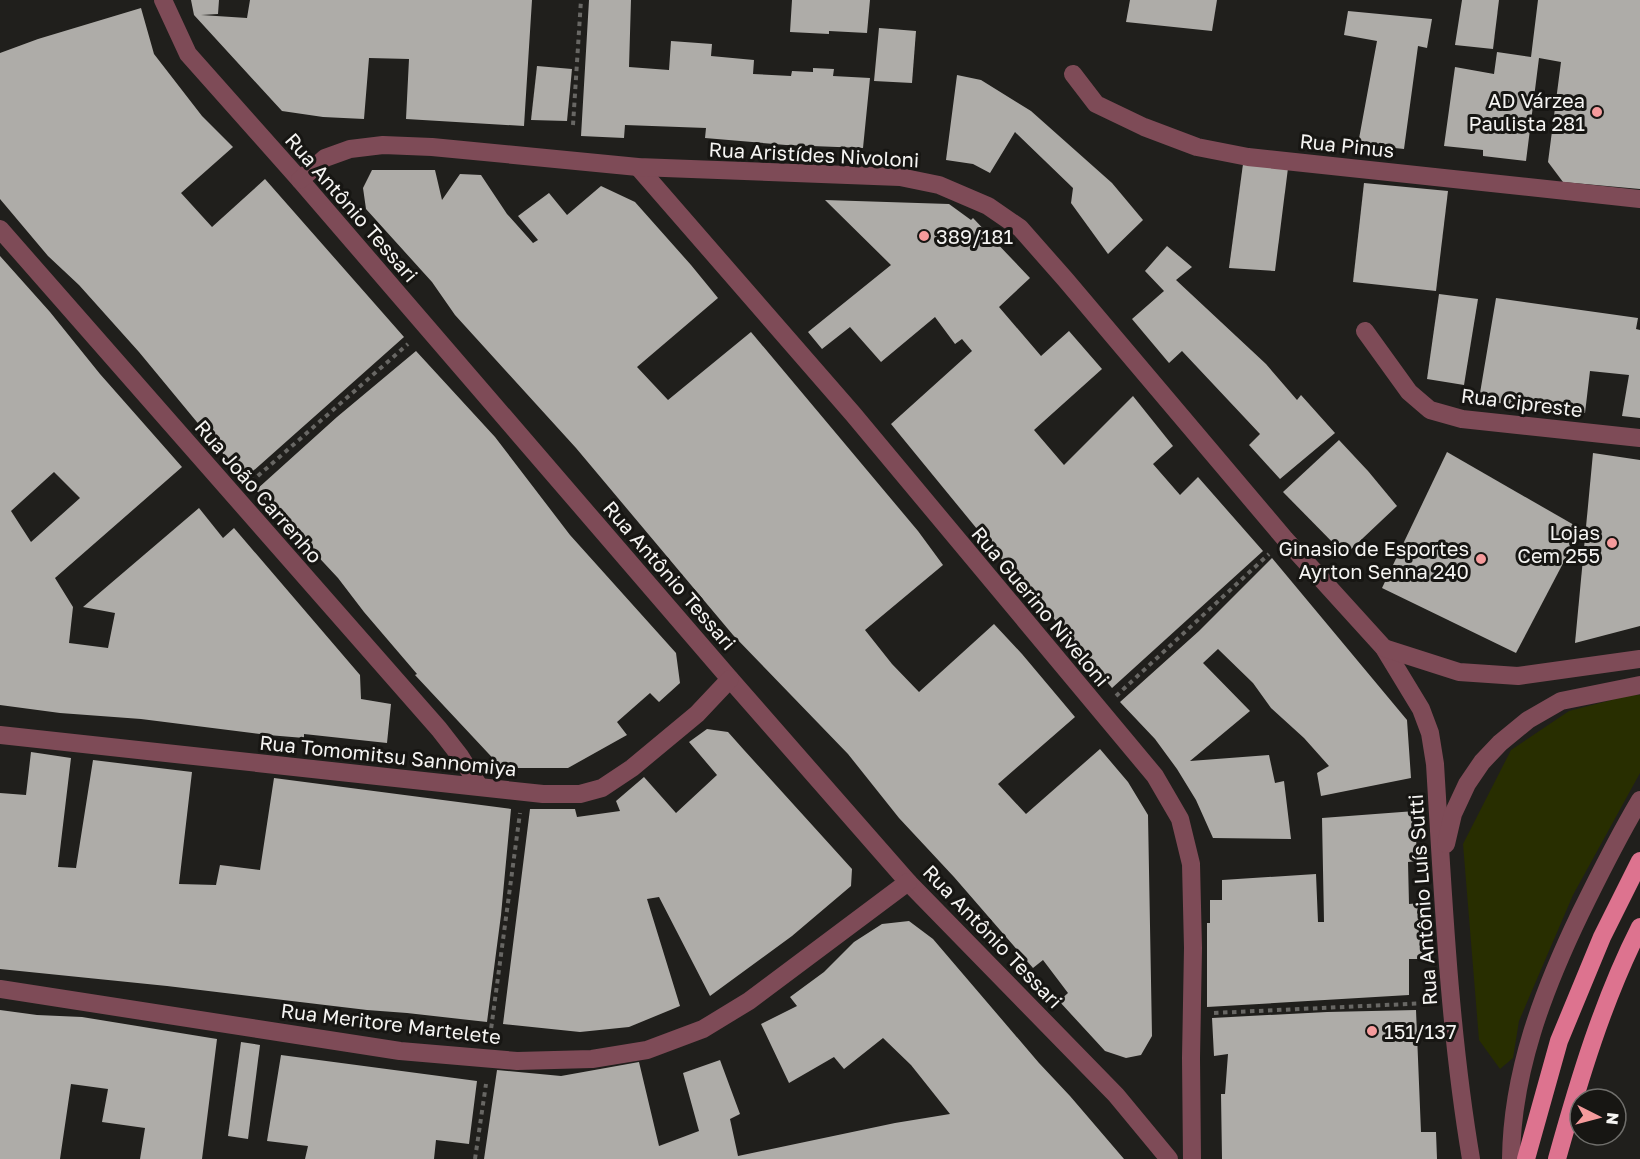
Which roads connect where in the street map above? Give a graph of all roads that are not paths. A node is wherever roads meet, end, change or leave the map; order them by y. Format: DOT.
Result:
graph roads {
  1 [pos="163,0"];
  2 [pos="1073,74"];
  3 [pos="638,167"];
  4 [pos="300,180"];
  5 [pos="1640,199"];
  6 [pos="0,229"];
  7 [pos="1365,331"];
  8 [pos="1640,438"];
  9 [pos="1384,648"];
  10 [pos="1640,659"];
  11 [pos="730,679"];
  12 [pos="1640,685"];
  13 [pos="0,735"];
  14 [pos="479,786"];
  15 [pos="1640,800"];
  16 [pos="1640,861"];
  17 [pos="1441,864"];
  18 [pos="908,882"];
  19 [pos="1640,927"];
  20 [pos="0,990"];
  21 [pos="1169,1159"];
  22 [pos="1192,1159"];
  23 [pos="1471,1159"];
  24 [pos="1512,1159"];
  25 [pos="1526,1159"];
  26 [pos="1557,1159"];
  1 -- 4 [label="street, Rua Antônio Tessari"];
  2 -- 5 [label="street, Rua Pinus"];
  3 -- 4 [label="street, Rua Aristídes Nivoloni"];
  3 -- 9 [label="street, Rua Aristídes Nivoloni"];
  3 -- 22 [label="street, Rua Guerino Niveloni"];
  4 -- 11 [label="street, Rua Antônio Tessari"];
  6 -- 14 [label="street, Rua João Carrenho"];
  7 -- 8 [label="street, Rua Cipreste"];
  9 -- 10 [label="street"];
  9 -- 17 [label="street, Rua Antônio Luís Sutti"];
  11 -- 14 [label="street, Rua Tomomitsu Sannomiya"];
  11 -- 18 [label="street, Rua Antônio Tessari"];
  12 -- 17 [label="street"];
  13 -- 14 [label="street, Rua Tomomitsu Sannomiya"];
  15 -- 24 [label="street"];
  16 -- 25 [label="main road"];
  17 -- 23 [label="street, Rua Antônio Luís Sutti"];
  18 -- 20 [label="street, Rua Meritore Martelete"];
  18 -- 21 [label="street, Rua Antônio Tessari"];
  19 -- 26 [label="main road"];
}
